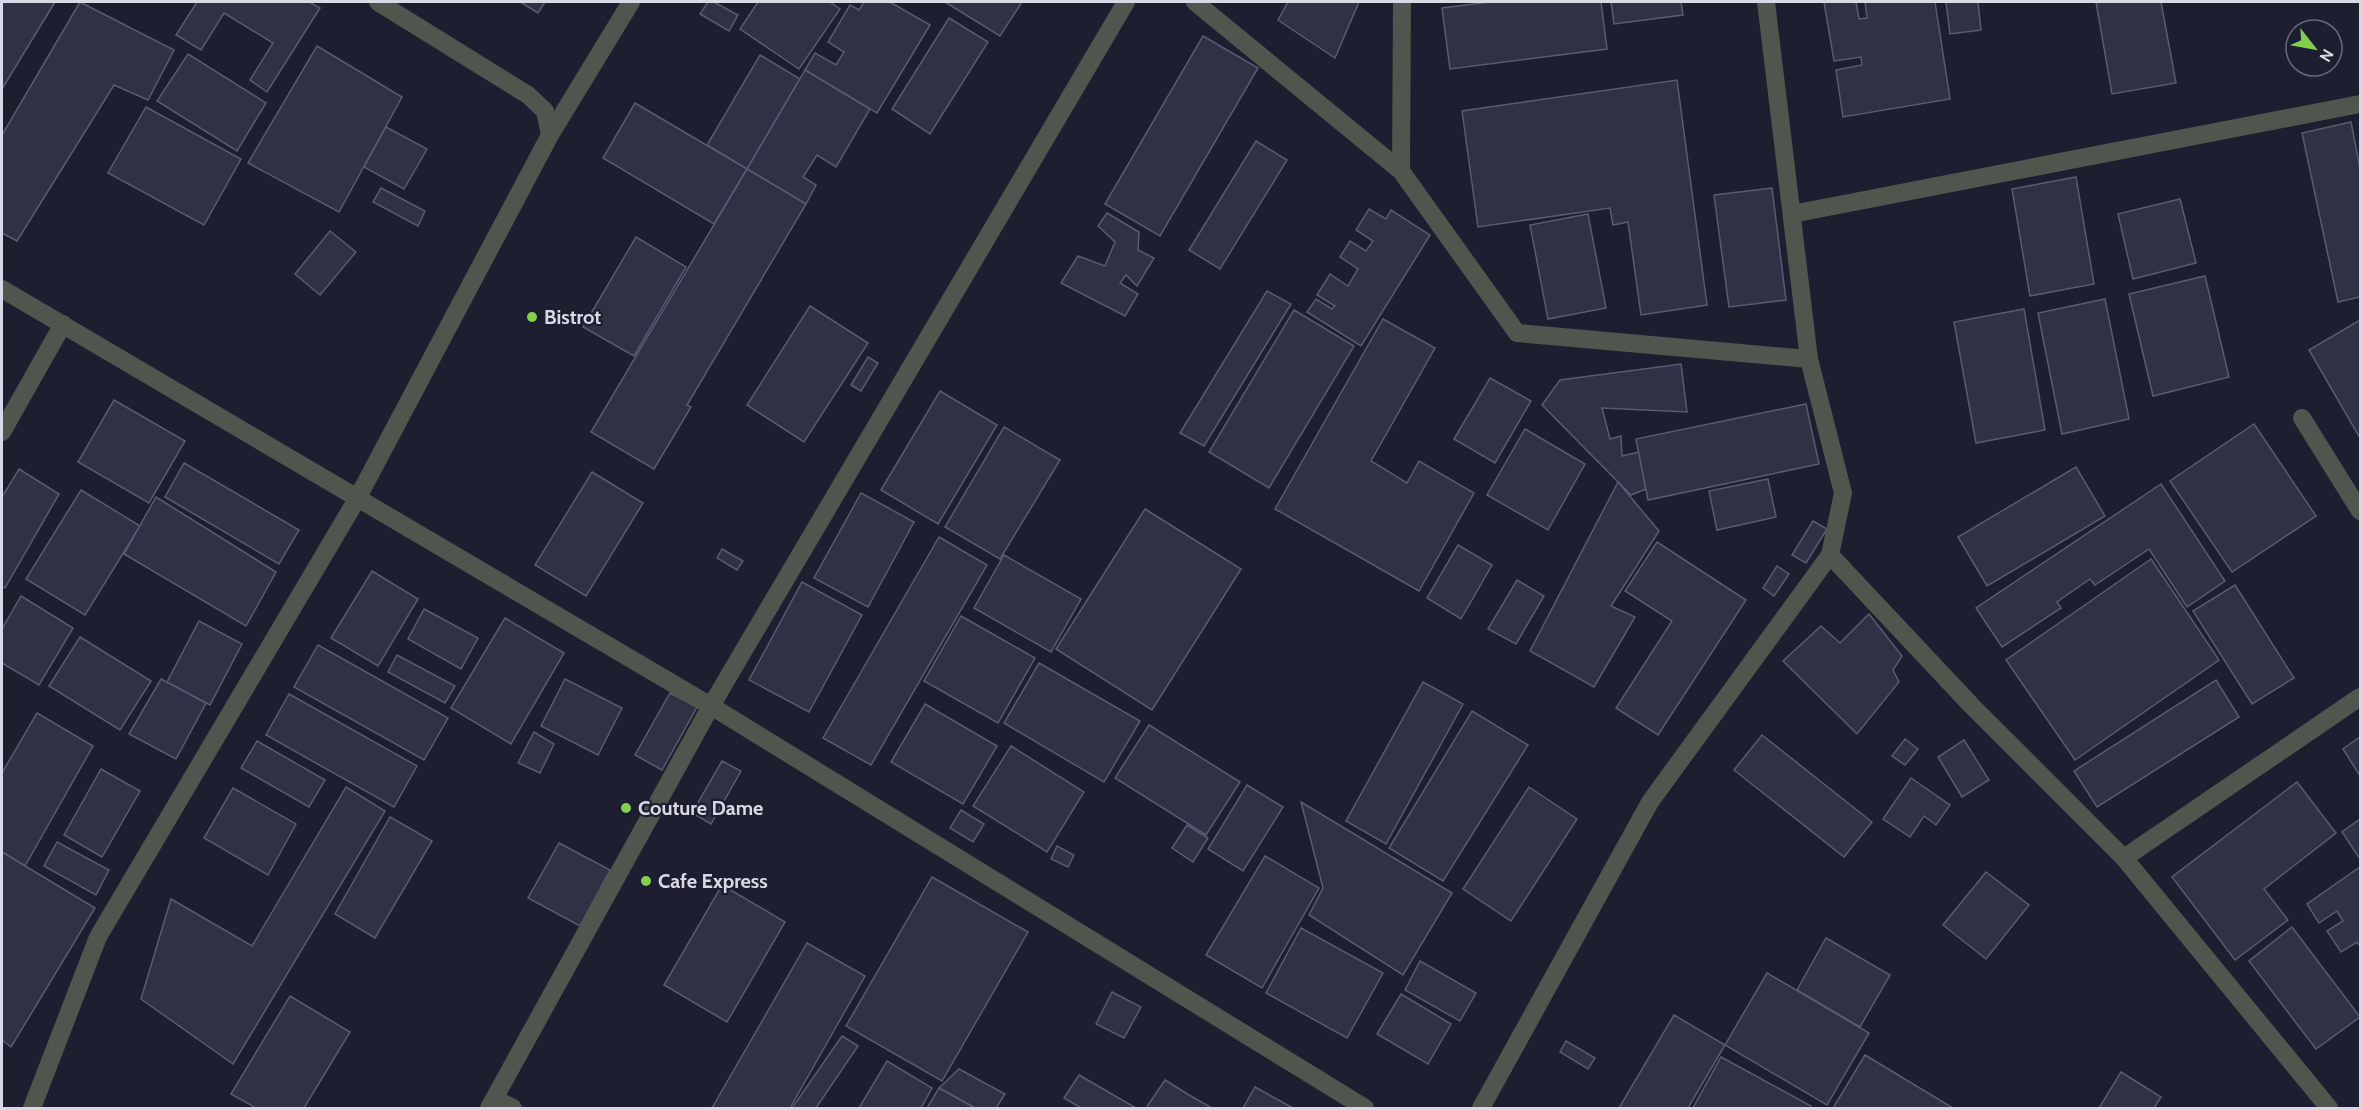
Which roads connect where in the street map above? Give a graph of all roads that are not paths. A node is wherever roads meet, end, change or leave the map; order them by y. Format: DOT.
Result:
graph roads {
  1 [pos="378,2"];
  2 [pos="631,2"];
  3 [pos="1126,2"];
  4 [pos="1195,2"];
  5 [pos="1402,2"];
  6 [pos="1766,2"];
  7 [pos="2361,104"];
  8 [pos="549,135"];
  9 [pos="1401,171"];
  10 [pos="1792,214"];
  11 [pos="2,289"];
  12 [pos="63,324"];
  13 [pos="1809,359"];
  14 [pos="2302,418"];
  15 [pos="2,432"];
  16 [pos="357,499"];
  17 [pos="2361,511"];
  18 [pos="1830,555"];
  19 [pos="2361,697"];
  20 [pos="711,706"];
  21 [pos="2124,858"];
  22 [pos="492,1104"];
  23 [pos="32,1108"];
  24 [pos="513,1108"];
  25 [pos="1365,1108"];
  26 [pos="1480,1108"];
  27 [pos="2329,1108"];
  1 -- 8 [label="street"];
  2 -- 8 [label="street"];
  3 -- 20 [label="street"];
  4 -- 9 [label="street"];
  5 -- 9 [label="street"];
  6 -- 10 [label="street"];
  7 -- 10 [label="street"];
  8 -- 16 [label="street"];
  9 -- 13 [label="street"];
  10 -- 13 [label="street"];
  11 -- 12 [label="street"];
  12 -- 15 [label="street"];
  12 -- 16 [label="street"];
  13 -- 18 [label="street"];
  14 -- 17 [label="street"];
  16 -- 20 [label="street"];
  16 -- 23 [label="street"];
  18 -- 21 [label="street"];
  18 -- 26 [label="street"];
  19 -- 21 [label="street"];
  20 -- 22 [label="street"];
  20 -- 25 [label="street"];
  21 -- 27 [label="street"];
  22 -- 24 [label="street"];
}
